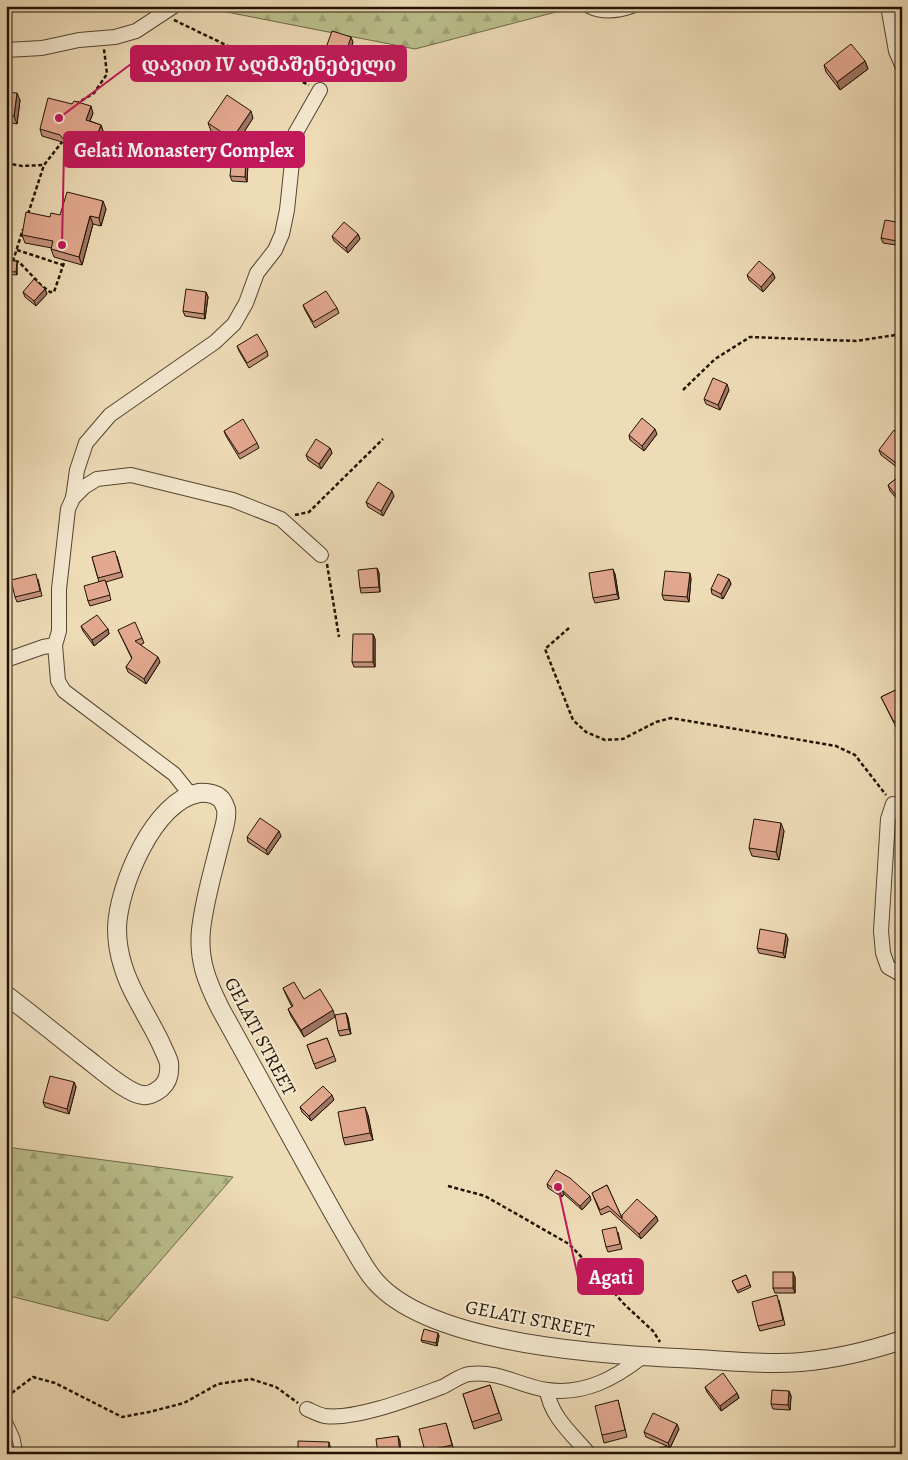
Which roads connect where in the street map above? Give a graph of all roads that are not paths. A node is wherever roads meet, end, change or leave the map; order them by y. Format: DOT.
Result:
graph roads {
  1 [pos="174,6"];
  2 [pos="589,6"];
  3 [pos="632,6"];
  4 [pos="888,6"];
  5 [pos="6,50"];
  6 [pos="902,65"];
  7 [pos="320,90"];
  8 [pos="73,498"];
  9 [pos="321,554"];
  10 [pos="55,645"];
  11 [pos="6,660"];
  12 [pos="190,794"];
  13 [pos="893,804"];
  14 [pos="902,975"];
  15 [pos="6,995"];
  16 [pos="902,1340"];
  17 [pos="642,1357"];
  18 [pos="547,1390"];
  19 [pos="307,1409"];
  20 [pos="6,1416"];
  21 [pos="19,1454"];
  22 [pos="589,1454"];
  1 -- 5 [label="street"];
  2 -- 3 [label="street"];
  4 -- 6 [label="street"];
  7 -- 8 [label="street"];
  8 -- 9 [label="street"];
  8 -- 10 [label="street"];
  10 -- 11 [label="street"];
  10 -- 12 [label="street"];
  12 -- 15 [label="street"];
  12 -- 17 [label="street, GELATI STREET"];
  13 -- 14 [label="street"];
  16 -- 17 [label="street, GELATI STREET"];
  17 -- 18 [label="street"];
  18 -- 19 [label="street"];
  18 -- 22 [label="street"];
  20 -- 21 [label="lane"];
}
